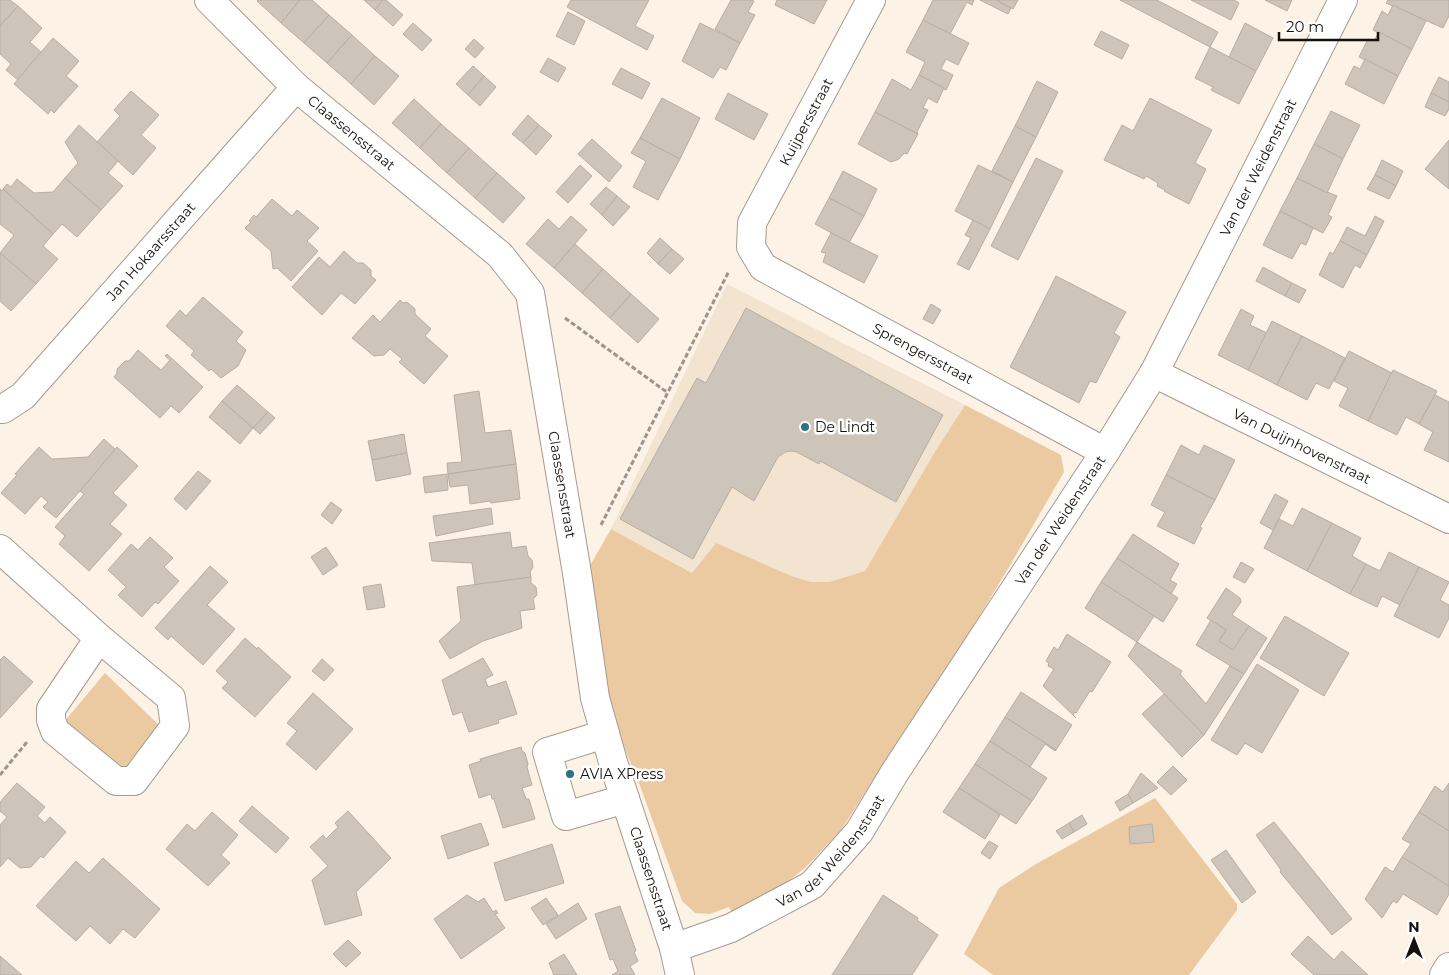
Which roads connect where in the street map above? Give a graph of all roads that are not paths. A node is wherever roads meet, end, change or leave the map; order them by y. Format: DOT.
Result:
graph roads {
  1 [pos="209,0"];
  2 [pos="871,0"];
  3 [pos="1343,0"];
  4 [pos="296,87"];
  5 [pos="751,247"];
  6 [pos="1154,373"];
  7 [pos="0,409"];
  8 [pos="1105,452"];
  9 [pos="1449,520"];
  10 [pos="0,549"];
  11 [pos="99,638"];
  12 [pos="605,734"];
  13 [pos="626,799"];
  14 [pos="674,948"];
  15 [pos="1449,967"];
  16 [pos="680,975"];
  17 [pos="1444,975"];
  1 -- 4 [label="street, Claassensstraat"];
  2 -- 5 [label="street, Kuijpersstraat"];
  3 -- 6 [label="street, Van der Weidenstraat"];
  4 -- 7 [label="street, Jan Hokaarsstraat"];
  4 -- 12 [label="street, Claassensstraat"];
  5 -- 8 [label="street, Sprengersstraat"];
  6 -- 8 [label="street, Van der Weidenstraat"];
  6 -- 9 [label="street, Van Duijnhovenstraat"];
  8 -- 14 [label="street, Van der Weidenstraat"];
  10 -- 11 [label="street"];
  11 -- 11 [label="street"];
  12 -- 13 [label="street, Claassensstraat"];
  12 -- 13 [label="street"];
  13 -- 14 [label="street, Claassensstraat"];
  14 -- 16 [label="street, Claassensstraat"];
  15 -- 17 [label="street"];
}
